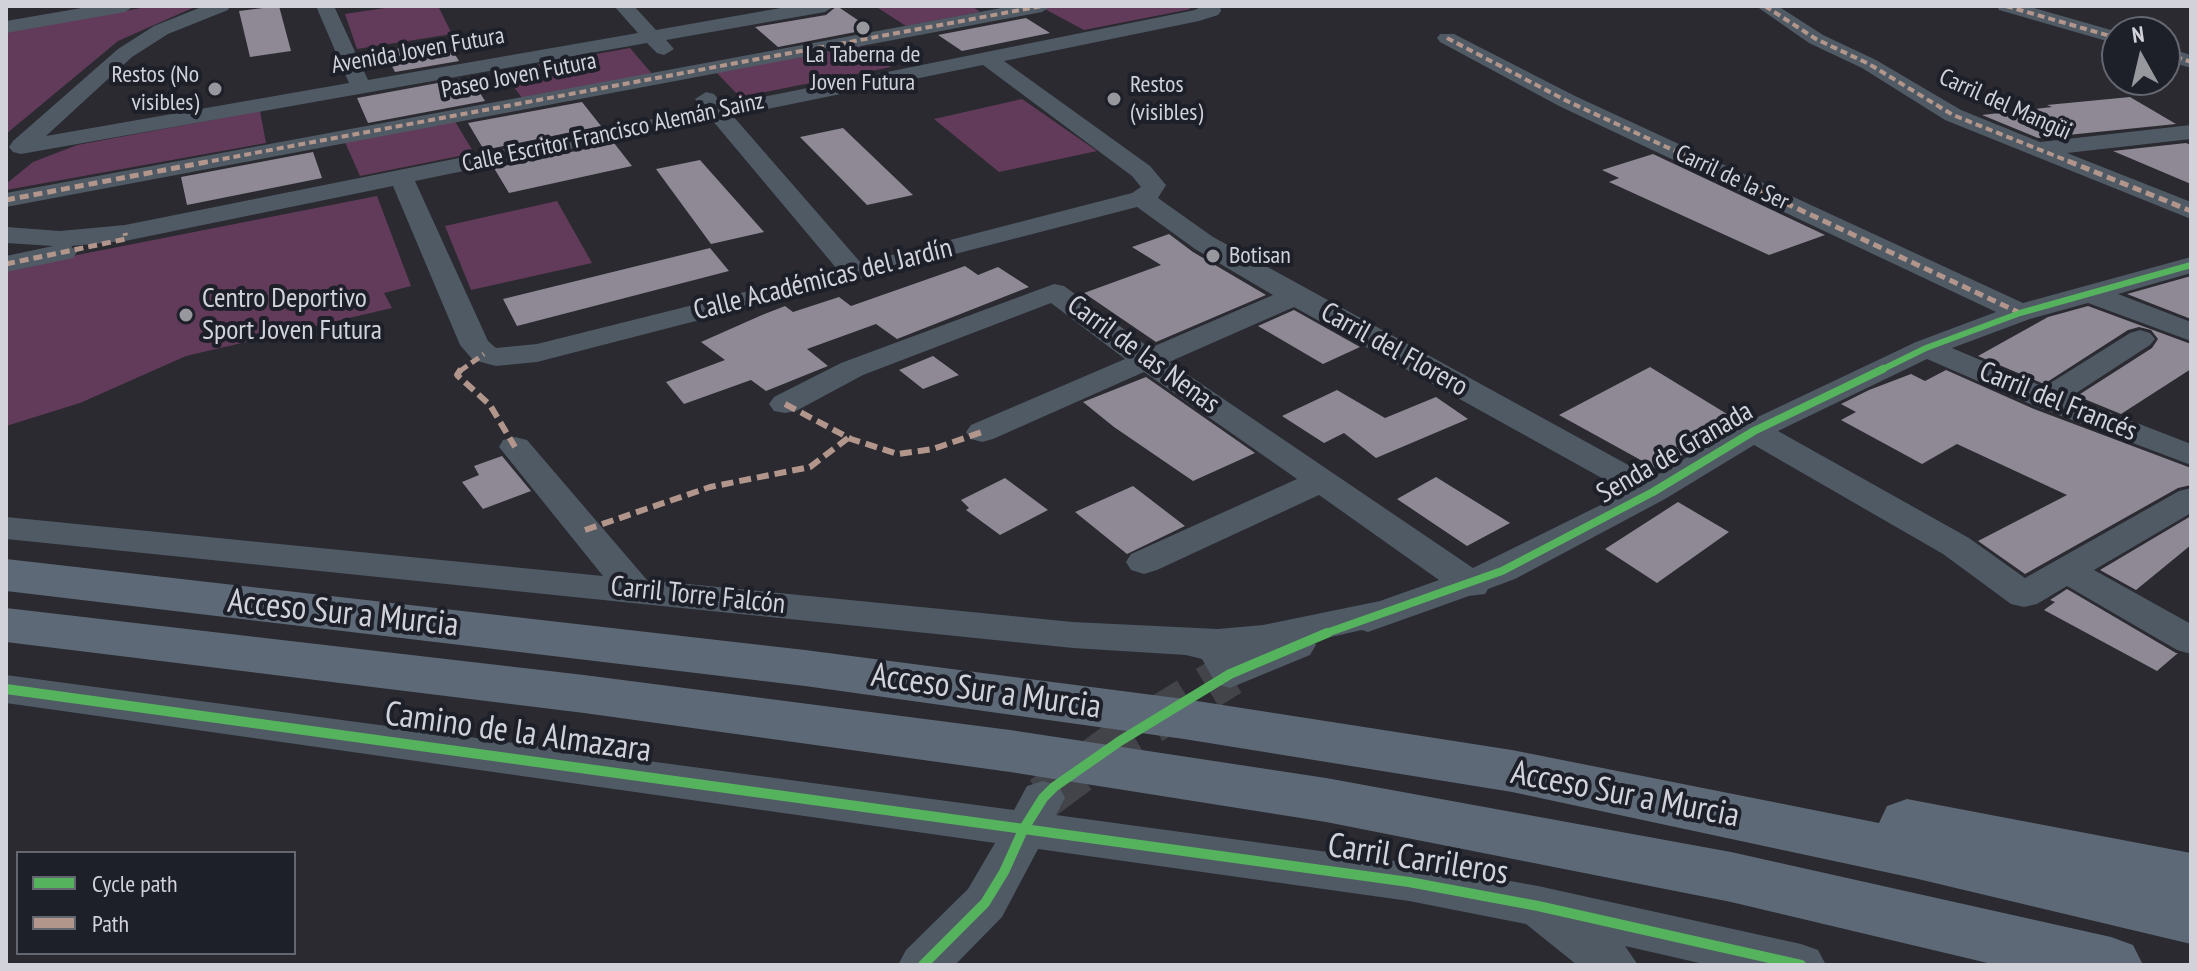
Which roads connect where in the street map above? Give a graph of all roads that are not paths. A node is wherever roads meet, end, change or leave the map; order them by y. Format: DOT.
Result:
graph roads {
  1 [pos="125,6"];
  2 [pos="221,6"];
  3 [pos="325,6"];
  4 [pos="623,6"];
  5 [pos="825,6"];
  6 [pos="1042,6"];
  7 [pos="1211,6"];
  8 [pos="1765,6"];
  9 [pos="2006,6"];
  10 [pos="6,27"];
  11 [pos="2101,33"];
  12 [pos="653,36"];
  13 [pos="1447,38"];
  14 [pos="987,58"];
  15 [pos="683,72"];
  16 [pos="361,87"];
  17 [pos="717,112"];
  18 [pos="2191,132"];
  19 [pos="2034,149"];
  20 [pos="13,153"];
  21 [pos="401,177"];
  22 [pos="1147,194"];
  23 [pos="6,200"];
  24 [pos="2191,211"];
  25 [pos="125,233"];
  26 [pos="6,235"];
  27 [pos="6,264"];
  28 [pos="2191,265"];
  29 [pos="855,273"];
  30 [pos="2089,293"];
  31 [pos="1295,296"];
  32 [pos="2020,313"];
  33 [pos="2191,332"];
  34 [pos="2140,339"];
  35 [pos="1926,348"];
  36 [pos="1145,359"];
  37 [pos="2046,399"];
  38 [pos="785,404"];
  39 [pos="1754,431"];
  40 [pos="982,432"];
  41 [pos="515,447"];
  42 [pos="2191,455"];
  43 [pos="1321,481"];
  44 [pos="1653,492"];
  45 [pos="2191,498"];
  46 [pos="6,528"];
  47 [pos="1144,562"];
  48 [pos="2065,569"];
  49 [pos="6,575"];
  50 [pos="1472,585"];
  51 [pos="634,589"];
  52 [pos="1388,612"];
  53 [pos="6,625"];
  54 [pos="1182,641"];
  55 [pos="2191,641"];
  56 [pos="6,689"];
  57 [pos="1031,697"];
  58 [pos="1033,814"];
  59 [pos="2191,878"];
  60 [pos="1538,906"];
  61 [pos="2191,918"];
  62 [pos="923,965"];
  63 [pos="1613,965"];
  64 [pos="1801,965"];
  65 [pos="2111,965"];
  1 -- 10 [label="street"];
  2 -- 20 [label="street"];
  3 -- 16 [label="street"];
  4 -- 12 [label="street"];
  5 -- 12 [label="street, Avenida Joven Futura"];
  6 -- 15 [label="street, Paseo Joven Futura"];
  7 -- 14 [label="street, Calle Escritor Francisco Alemán Sainz"];
  8 -- 19 [label="street, Carril del Mangüi"];
  9 -- 11 [label="street"];
  12 -- 15 [label="street"];
  12 -- 16 [label="street, Avenida Joven Futura"];
  13 -- 32 [label="street, Carril de la Ser"];
  14 -- 17 [label="street, Calle Escritor Francisco Alemán Sainz"];
  14 -- 22 [label="street, Carril del Florero"];
  15 -- 17 [label="street"];
  15 -- 23 [label="street, Paseo Joven Futura"];
  16 -- 20 [label="street, Avenida Joven Futura"];
  17 -- 21 [label="street, Calle Escritor Francisco Alemán Sainz"];
  17 -- 29 [label="street"];
  18 -- 19 [label="street"];
  19 -- 24 [label="street, Carril del Mangüi"];
  21 -- 25 [label="street, Calle Escritor Francisco Alemán Sainz"];
  21 -- 29 [label="street, Calle Académicas del Jardín"];
  22 -- 29 [label="street, Calle Académicas del Jardín"];
  22 -- 31 [label="street, Carril del Florero"];
  25 -- 26 [label="street, Calle Escritor Francisco Alemán Sainz"];
  25 -- 27 [label="street"];
  28 -- 30 [label="street, Senda de Granada"];
  30 -- 32 [label="street, Senda de Granada"];
  30 -- 33 [label="street"];
  31 -- 36 [label="street"];
  31 -- 44 [label="street, Carril del Florero"];
  32 -- 35 [label="street, Senda de Granada"];
  34 -- 37 [label="street"];
  35 -- 37 [label="street, Carril del Francés"];
  35 -- 39 [label="street, Senda de Granada"];
  36 -- 38 [label="street, Carril de las Nenas"];
  36 -- 40 [label="street"];
  36 -- 43 [label="street, Carril de las Nenas"];
  37 -- 42 [label="street, Carril del Francés"];
  39 -- 44 [label="street, Senda de Granada"];
  39 -- 48 [label="street"];
  41 -- 51 [label="street"];
  43 -- 47 [label="street"];
  43 -- 50 [label="street, Carril de las Nenas"];
  44 -- 50 [label="street, Senda de Granada"];
  45 -- 48 [label="street"];
  46 -- 51 [label="street, Carril Torre Falcón"];
  48 -- 55 [label="street"];
  49 -- 57 [label="highway, Acceso Sur a Murcia"];
  50 -- 52 [label="street, Senda de Granada"];
  51 -- 54 [label="street, Carril Torre Falcón"];
  52 -- 54 [label="street, Carril Torre Falcón"];
  52 -- 54 [label="street, Senda de Granada"];
  53 -- 65 [label="highway, Acceso Sur a Murcia"];
  56 -- 58 [label="street, Camino de la Almazara"];
  57 -- 59 [label="highway"];
  57 -- 61 [label="highway, Acceso Sur a Murcia"];
  58 -- 60 [label="street, Carril Carrileros"];
  58 -- 62 [label="street"];
  60 -- 63 [label="street"];
  60 -- 64 [label="street, Carril Carrileros"];
}
